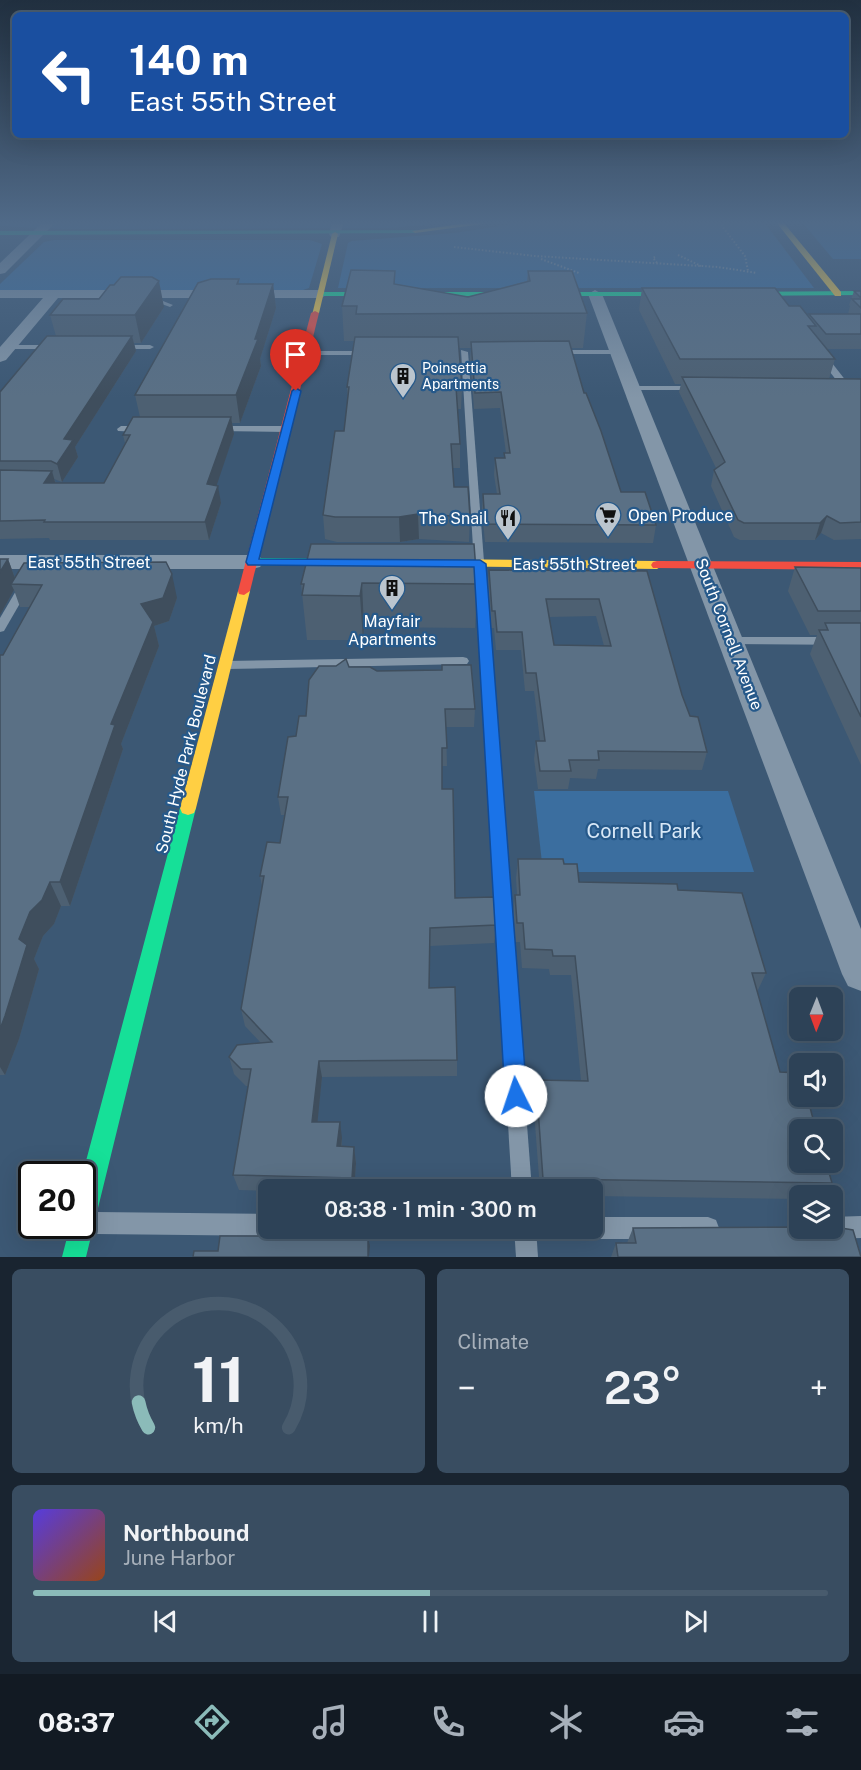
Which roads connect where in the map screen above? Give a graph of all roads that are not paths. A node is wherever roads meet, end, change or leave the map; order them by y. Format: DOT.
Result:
graph roads {
  1 [pos="324,281"];
  2 [pos="826,281"];
  3 [pos="861,293"];
  4 [pos="0,294"];
  5 [pos="54,294"];
  6 [pos="155,294"];
  7 [pos="321,294"];
  8 [pos="595,294"];
  9 [pos="699,294"];
  10 [pos="722,294"];
  11 [pos="837,294"];
  12 [pos="170,304"];
  13 [pos="813,345"];
  14 [pos="63,346"];
  15 [pos="106,346"];
  16 [pos="150,347"];
  17 [pos="4,352"];
  18 [pos="464,352"];
  19 [pos="546,352"];
  20 [pos="618,352"];
  21 [pos="306,353"];
  22 [pos="372,353"];
  23 [pos="632,388"];
  24 [pos="710,388"];
  25 [pos="836,388"];
  26 [pos="121,429"];
  27 [pos="154,429"];
  28 [pos="209,429"];
  29 [pos="287,429"];
  30 [pos="0,562"];
  31 [pos="38,562"];
  32 [pos="252,562"];
  33 [pos="366,563"];
  34 [pos="411,563"];
  35 [pos="480,564"];
  36 [pos="702,565"];
  37 [pos="861,566"];
  38 [pos="0,628"];
  39 [pos="731,641"];
  40 [pos="861,641"];
  41 [pos="463,661"];
  42 [pos="226,665"];
  43 [pos="861,974"];
  44 [pos="96,1170"];
  45 [pos="521,1179"];
  46 [pos="96,1224"];
  47 [pos="258,1225"];
  48 [pos="843,1227"];
  49 [pos="861,1227"];
  50 [pos="603,1228"];
  51 [pos="730,1228"];
  52 [pos="78,1239"];
  53 [pos="526,1239"];
  54 [pos="74,1257"];
  55 [pos="527,1257"];
  1 -- 7 [label="main road, South Hyde Park Boulevard"];
  2 -- 11 [label="main road"];
  3 -- 11 [label="main road"];
  4 -- 5 [label="street"];
  5 -- 6 [label="street"];
  5 -- 17 [label="street"];
  6 -- 7 [label="street"];
  6 -- 12 [label="lane"];
  7 -- 8 [label="main road"];
  7 -- 21 [label="main road, South Hyde Park Boulevard"];
  8 -- 9 [label="main road"];
  8 -- 20 [label="street, South Cornell Avenue"];
  10 -- 11 [label="main road"];
  13 -- 25 [label="lane"];
  14 -- 17 [label="lane"];
  15 -- 16 [label="lane"];
  18 -- 35 [label="lane"];
  19 -- 20 [label="lane"];
  20 -- 23 [label="street, South Cornell Avenue"];
  21 -- 22 [label="lane"];
  21 -- 29 [label="main road, South Hyde Park Boulevard"];
  23 -- 24 [label="lane"];
  23 -- 36 [label="street, South Cornell Avenue"];
  26 -- 27 [label="lane"];
  28 -- 29 [label="lane"];
  29 -- 32 [label="main road, South Hyde Park Boulevard"];
  30 -- 31 [label="street, East 55th Street"];
  31 -- 32 [label="street, East 55th Street"];
  31 -- 38 [label="lane"];
  32 -- 33 [label="main road, East 55th Street"];
  32 -- 42 [label="main road, South Hyde Park Boulevard"];
  34 -- 35 [label="main road, East 55th Street"];
  35 -- 36 [label="main road, East 55th Street"];
  35 -- 45 [label="lane"];
  36 -- 37 [label="main road, East 55th Street"];
  36 -- 39 [label="street, South Cornell Avenue"];
  39 -- 40 [label="lane"];
  39 -- 43 [label="street, South Cornell Avenue"];
  41 -- 42 [label="lane"];
  42 -- 44 [label="main road, South Hyde Park Boulevard"];
  46 -- 47 [label="lane"];
  48 -- 49 [label="lane"];
  50 -- 51 [label="lane"];
  52 -- 54 [label="main road, South Hyde Park Boulevard"];
  53 -- 55 [label="lane"];
}
